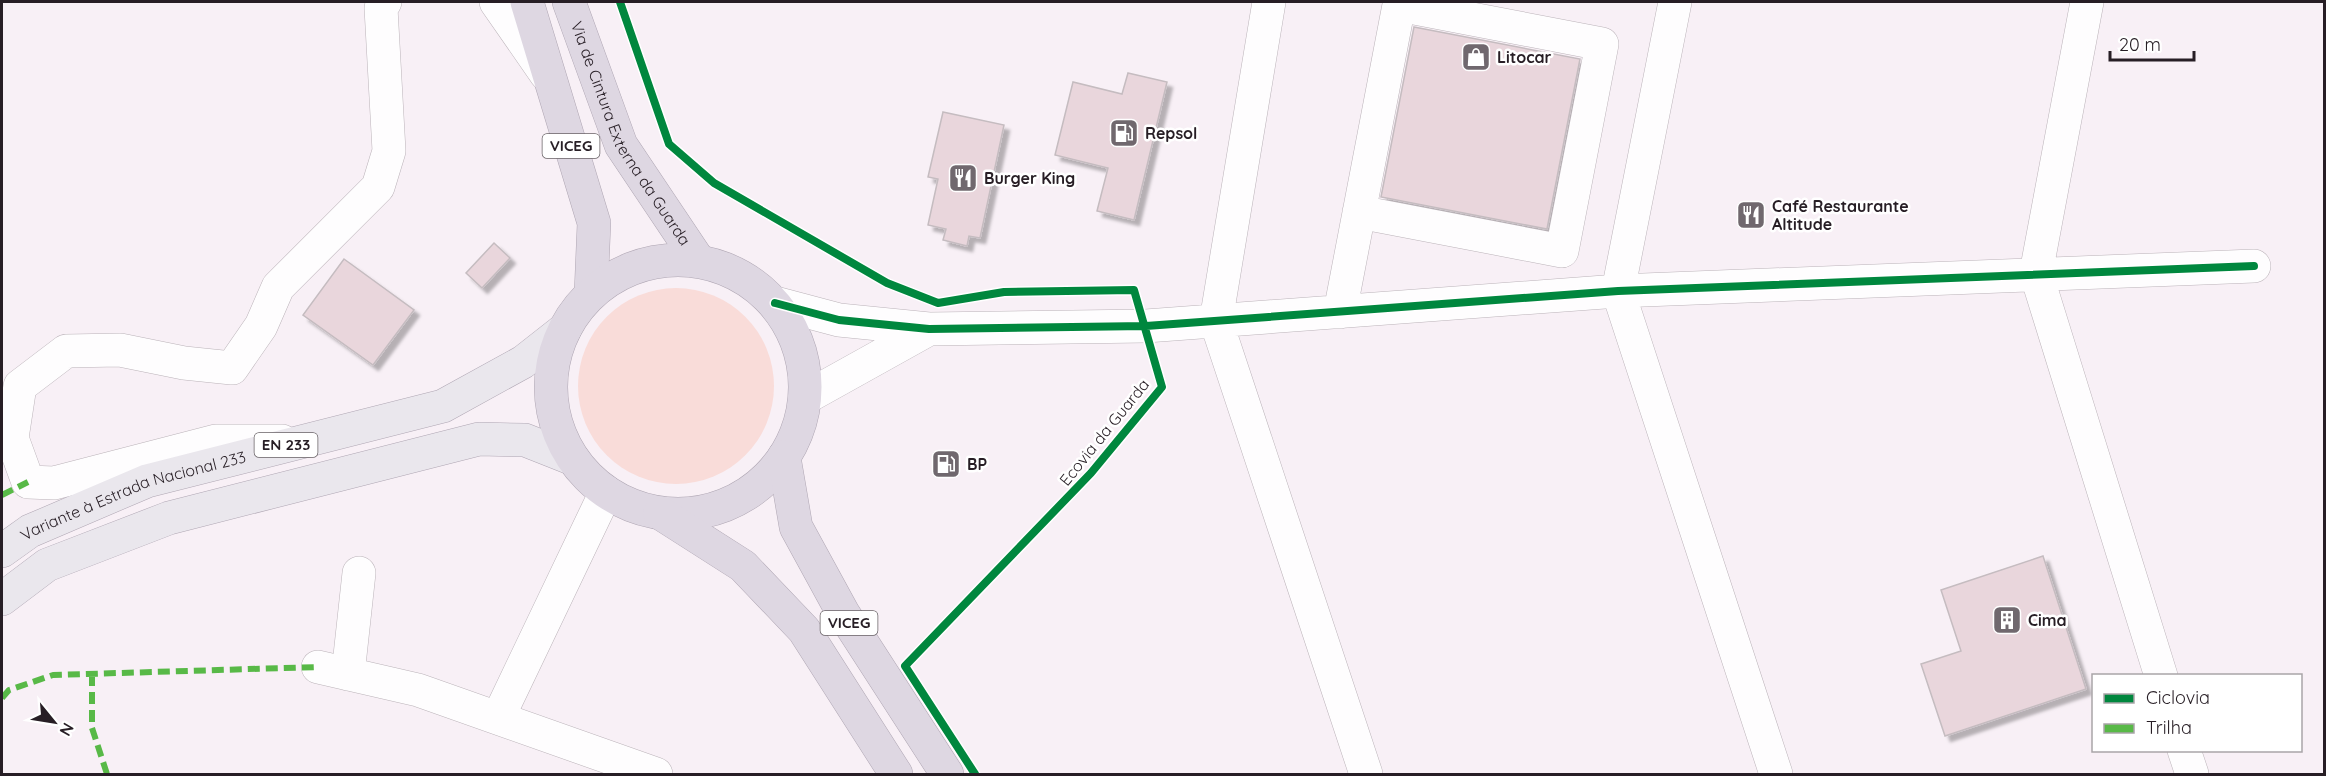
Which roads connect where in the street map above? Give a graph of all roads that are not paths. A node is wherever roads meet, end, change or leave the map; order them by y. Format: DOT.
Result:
graph roads {
  1 [pos="385,2"];
  2 [pos="496,2"];
  3 [pos="527,2"];
  4 [pos="569,2"];
  5 [pos="1269,2"];
  6 [pos="1675,2"];
  7 [pos="2087,2"];
  8 [pos="554,85"];
  9 [pos="1359,212"];
  10 [pos="698,260"];
  11 [pos="2254,266"];
  12 [pos="2036,273"];
  13 [pos="1618,291"];
  14 [pos="591,293"];
  15 [pos="775,303"];
  16 [pos="1340,312"];
  17 [pos="1216,321"];
  18 [pos="565,329"];
  19 [pos="929,329"];
  20 [pos="805,398"];
  21 [pos="302,441"];
  22 [pos="784,457"];
  23 [pos="573,459"];
  24 [pos="606,492"];
  25 [pos="660,513"];
  26 [pos="2,551"];
  27 [pos="359,573"];
  28 [pos="2,599"];
  29 [pos="2161,674"];
  30 [pos="498,718"];
  31 [pos="2185,752"];
  32 [pos="656,774"];
  33 [pos="896,774"];
  34 [pos="947,774"];
  35 [pos="1366,774"];
  36 [pos="1776,774"];
  37 [pos="2192,774"];
  1 -- 21 [label="street"];
  2 -- 8 [label="street"];
  3 -- 8 [label="highway, VICEG"];
  4 -- 10 [label="highway, Via de Cintura Externa da Guarda / VICEG"];
  5 -- 17 [label="street"];
  6 -- 13 [label="street"];
  7 -- 12 [label="street"];
  8 -- 14 [label="highway, VICEG"];
  9 -- 9 [label="street"];
  9 -- 16 [label="street"];
  10 -- 14 [label="highway"];
  10 -- 15 [label="highway"];
  11 -- 12 [label="street"];
  12 -- 13 [label="street"];
  12 -- 29 [label="street"];
  13 -- 16 [label="street"];
  13 -- 36 [label="street"];
  14 -- 18 [label="highway"];
  15 -- 19 [label="street"];
  15 -- 20 [label="highway"];
  16 -- 17 [label="street"];
  17 -- 19 [label="street"];
  17 -- 35 [label="street"];
  18 -- 21 [label="main road, Variante à Estrada Nacional 233 / EN 233"];
  18 -- 23 [label="highway"];
  19 -- 20 [label="street"];
  20 -- 22 [label="highway"];
  21 -- 26 [label="main road, Variante à Estrada Nacional 233 / EN 233"];
  22 -- 25 [label="highway"];
  22 -- 34 [label="highway, VICEG"];
  23 -- 24 [label="highway"];
  23 -- 28 [label="main road, Variante à Estrada Nacional 233 / EN 233"];
  24 -- 25 [label="highway"];
  24 -- 30 [label="street"];
  25 -- 33 [label="highway, VICEG"];
  27 -- 30 [label="street"];
  30 -- 32 [label="street"];
  31 -- 37 [label="street"];
}
